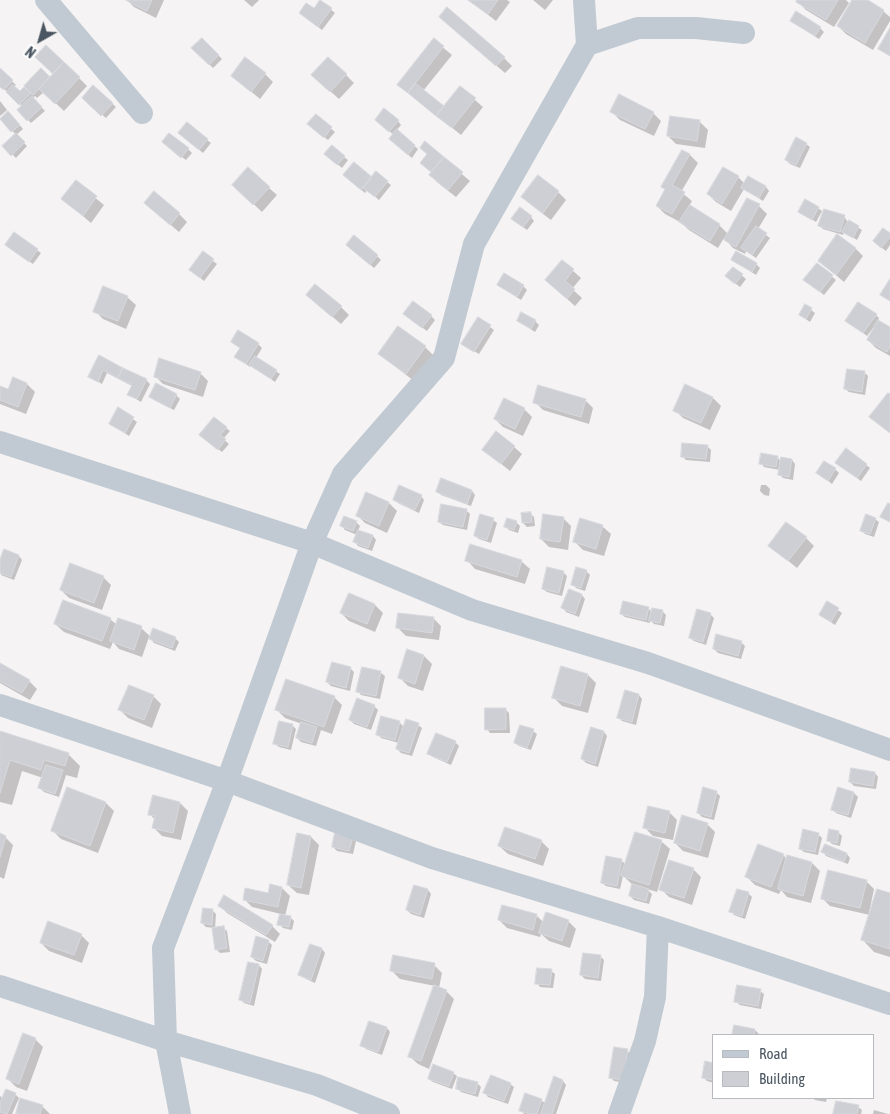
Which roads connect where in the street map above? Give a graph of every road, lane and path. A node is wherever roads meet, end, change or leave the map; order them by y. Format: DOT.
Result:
graph roads {
  1 [pos="46,0"];
  2 [pos="584,0"];
  3 [pos="744,33"];
  4 [pos="587,45"];
  5 [pos="142,113"];
  6 [pos="2,449"];
  7 [pos="312,543"];
  8 [pos="0,705"];
  9 [pos="890,750"];
  10 [pos="227,781"];
  11 [pos="658,927"];
  12 [pos="0,986"];
  13 [pos="890,1004"];
  14 [pos="166,1041"];
  15 [pos="180,1114"];
  16 [pos="389,1114"];
  17 [pos="619,1114"];
  1 -- 5 [label="street"];
  2 -- 4 [label="street"];
  3 -- 4 [label="street"];
  4 -- 7 [label="street"];
  6 -- 7 [label="street"];
  7 -- 9 [label="street"];
  7 -- 10 [label="street"];
  8 -- 10 [label="street"];
  10 -- 11 [label="street"];
  10 -- 14 [label="street"];
  11 -- 13 [label="street"];
  11 -- 17 [label="street"];
  12 -- 14 [label="street"];
  14 -- 15 [label="street"];
  14 -- 16 [label="street"];
}
